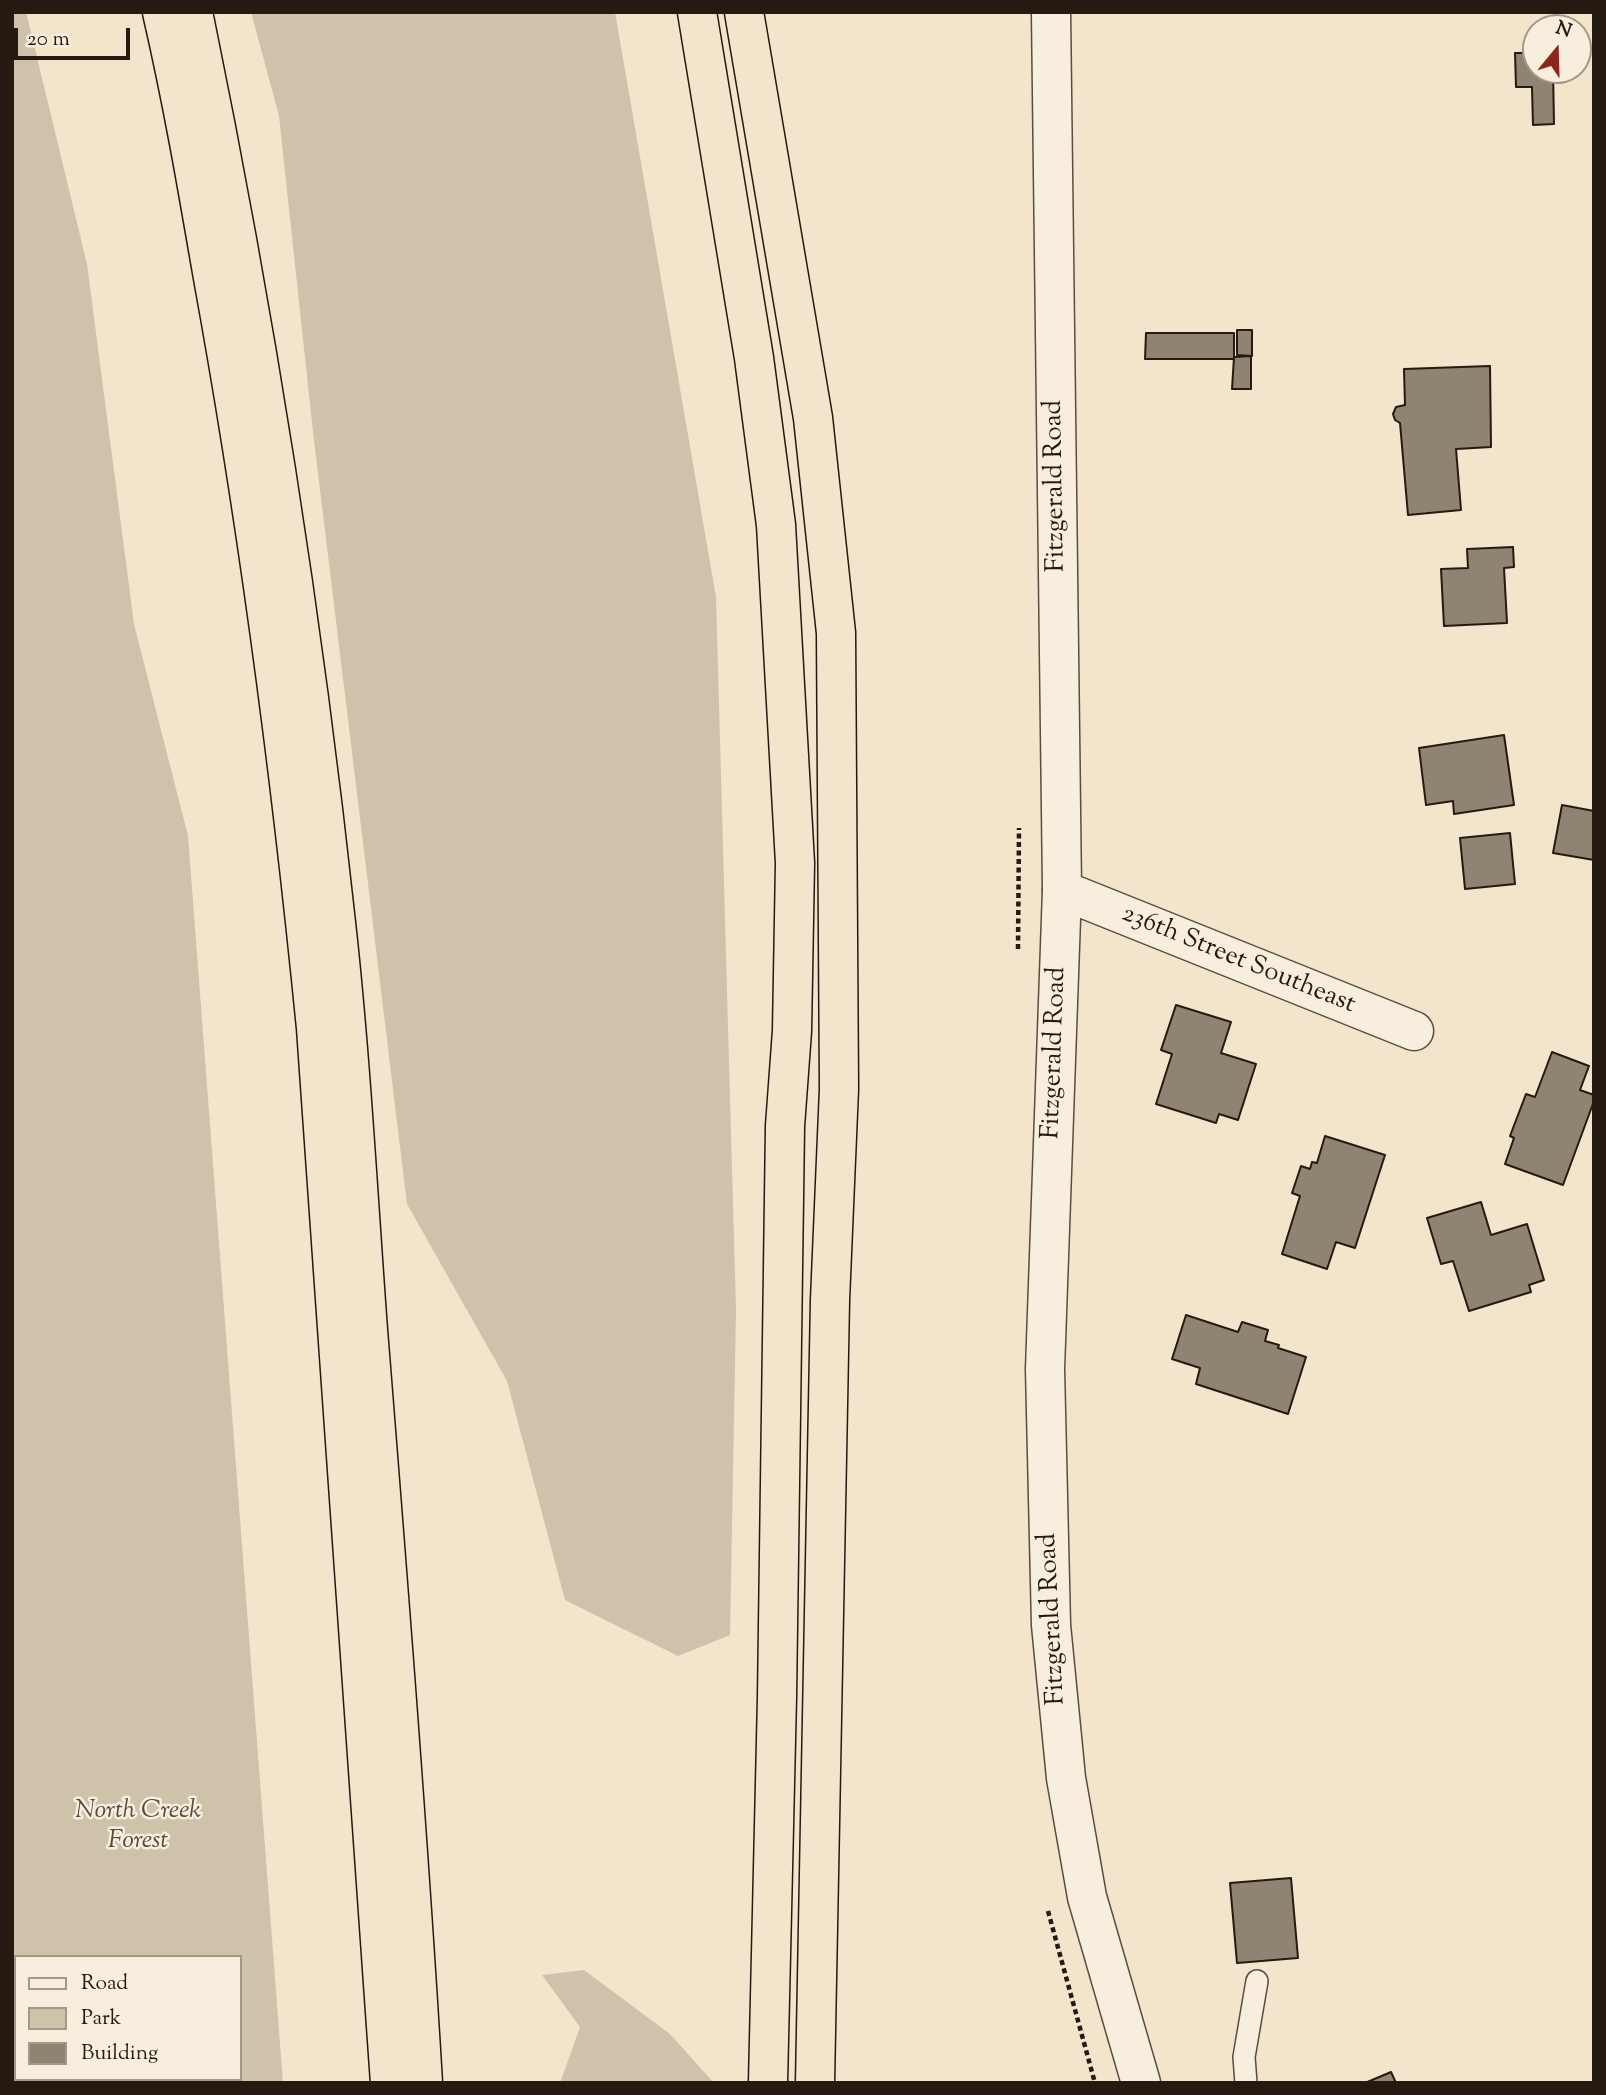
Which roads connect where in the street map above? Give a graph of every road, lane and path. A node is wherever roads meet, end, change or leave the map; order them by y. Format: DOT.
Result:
graph roads {
  1 [pos="162,12"];
  2 [pos="193,12"];
  3 [pos="697,12"];
  4 [pos="744,12"];
  5 [pos="1051,12"];
  6 [pos="1062,890"];
  7 [pos="792,1031"];
  8 [pos="1414,1031"];
  9 [pos="839,1089"];
  10 [pos="1257,1981"];
  11 [pos="390,2083"];
  12 [pos="423,2083"];
  13 [pos="768,2083"];
  14 [pos="815,2083"];
  15 [pos="1141,2083"];
  16 [pos="1246,2083"];
  1 -- 11 [label="highway"];
  2 -- 12 [label="highway"];
  3 -- 7 [label="highway"];
  4 -- 9 [label="highway"];
  5 -- 6 [label="street, Fitzgerald Road"];
  6 -- 8 [label="street, 236th Street Southeast"];
  6 -- 15 [label="street, Fitzgerald Road"];
  7 -- 9 [label="highway"];
  7 -- 13 [label="highway"];
  9 -- 14 [label="highway"];
  10 -- 16 [label="lane"];
}
